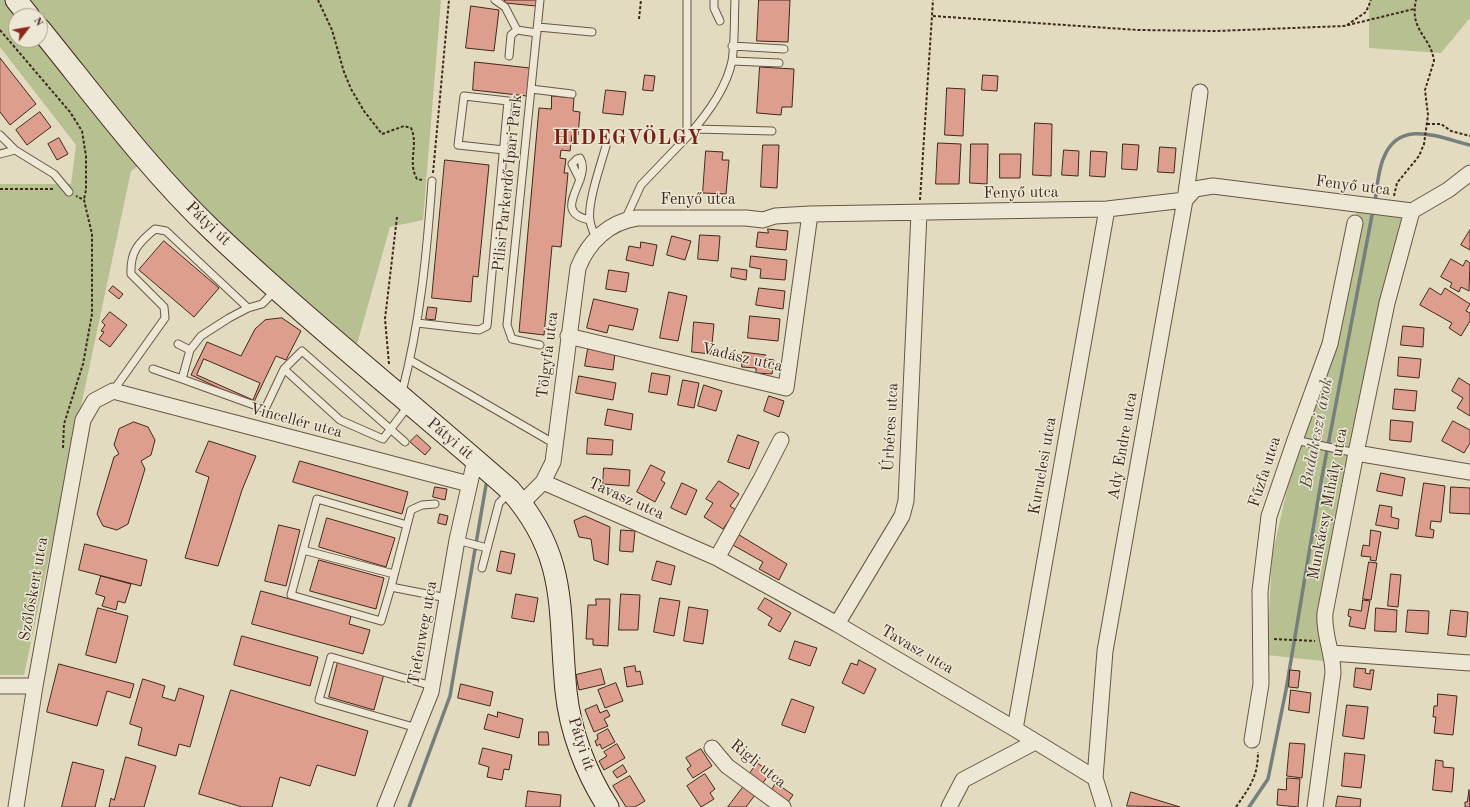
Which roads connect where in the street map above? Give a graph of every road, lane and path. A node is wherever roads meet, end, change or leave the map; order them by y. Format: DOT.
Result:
graph roads {
  1 [pos="16,0"];
  2 [pos="318,0"];
  3 [pos="449,0"];
  4 [pos="495,0"];
  5 [pos="540,0"];
  6 [pos="641,0"];
  7 [pos="687,0"];
  8 [pos="714,0"];
  9 [pos="735,0"];
  10 [pos="934,0"];
  11 [pos="1371,0"];
  12 [pos="1416,0"];
  13 [pos="22,8"];
  14 [pos="1414,9"];
  15 [pos="933,16"];
  16 [pos="639,19"];
  17 [pos="720,21"];
  18 [pos="1344,26"];
  19 [pos="0,30"];
  20 [pos="517,30"];
  21 [pos="537,30"];
  22 [pos="592,32"];
  23 [pos="48,40"];
  24 [pos="732,46"];
  25 [pos="784,49"];
  26 [pos="509,56"];
  27 [pos="732,61"];
  28 [pos="779,63"];
  29 [pos="531,89"];
  30 [pos="1200,92"];
  31 [pos="572,94"];
  32 [pos="1427,124"];
  33 [pos="694,129"];
  34 [pos="772,131"];
  35 [pos="0,135"];
  36 [pos="1470,136"];
  37 [pos="687,137"];
  38 [pos="606,146"];
  39 [pos="15,150"];
  40 [pos="504,150"];
  41 [pos="0,154"];
  42 [pos="1470,173"];
  43 [pos="580,180"];
  44 [pos="432,181"];
  45 [pos="0,189"];
  46 [pos="69,192"];
  47 [pos="84,200"];
  48 [pos="1185,200"];
  49 [pos="1386,208"];
  50 [pos="1107,209"];
  51 [pos="1412,211"];
  52 [pos="919,213"];
  53 [pos="810,214"];
  54 [pos="397,217"];
  55 [pos="590,220"];
  56 [pos="624,220"];
  57 [pos="1355,223"];
  58 [pos="596,239"];
  59 [pos="277,289"];
  60 [pos="248,308"];
  61 [pos="417,323"];
  62 [pos="568,336"];
  63 [pos="178,344"];
  64 [pos="540,346"];
  65 [pos="190,350"];
  66 [pos="410,360"];
  67 [pos="153,369"];
  68 [pos="284,369"];
  69 [pos="182,379"];
  70 [pos="384,382"];
  71 [pos="113,391"];
  72 [pos="405,401"];
  73 [pos="390,428"];
  74 [pos="781,440"];
  75 [pos="1295,440"];
  76 [pos="405,442"];
  77 [pos="556,444"];
  78 [pos="1356,453"];
  79 [pos="475,460"];
  80 [pos="74,471"];
  81 [pos="1470,472"];
  82 [pos="543,482"];
  83 [pos="469,484"];
  84 [pos="516,498"];
  85 [pos="435,504"];
  86 [pos="407,525"];
  87 [pos="457,540"];
  88 [pos="487,548"];
  89 [pos="303,550"];
  90 [pos="717,558"];
  91 [pos="482,568"];
  92 [pos="394,574"];
  93 [pos="391,587"];
  94 [pos="447,598"];
  95 [pos="837,624"];
  96 [pos="1288,641"];
  97 [pos="1304,642"];
  98 [pos="1331,653"];
  99 [pos="1470,663"];
  100 [pos="0,686"];
  101 [pos="35,686"];
  102 [pos="432,686"];
  103 [pos="418,728"];
  104 [pos="1016,729"];
  105 [pos="1252,740"];
  106 [pos="1035,742"];
  107 [pos="712,748"];
  108 [pos="1095,778"];
  109 [pos="18,807"];
  110 [pos="385,807"];
  111 [pos="608,807"];
  112 [pos="783,807"];
  113 [pos="949,807"];
  114 [pos="1104,807"];
  115 [pos="1236,807"];
  116 [pos="1315,807"];
  1 -- 13 [label="main road"];
  2 -- 44 [label="path"];
  3 -- 44 [label="path"];
  4 -- 20 [label="lane"];
  5 -- 21 [label="lane, Pilisi Parkerdő Ipari Park"];
  6 -- 16 [label="path"];
  7 -- 37 [label="lane"];
  8 -- 17 [label="lane"];
  9 -- 24 [label="lane"];
  10 -- 15 [label="path"];
  11 -- 18 [label="path"];
  12 -- 14 [label="path"];
  14 -- 18 [label="path"];
  14 -- 32 [label="path"];
  15 -- 18 [label="path"];
  15 -- 52 [label="path"];
  19 -- 47 [label="path"];
  20 -- 21 [label="lane"];
  20 -- 26 [label="lane"];
  21 -- 22 [label="lane"];
  21 -- 29 [label="lane, Pilisi Parkerdő Ipari Park"];
  23 -- 59 [label="main road, Pátyi út"];
  24 -- 25 [label="lane"];
  24 -- 27 [label="lane"];
  27 -- 28 [label="lane"];
  27 -- 33 [label="lane"];
  29 -- 31 [label="lane"];
  29 -- 64 [label="lane, Pilisi Parkerdő Ipari Park"];
  30 -- 48 [label="street, Ady Endre utca"];
  32 -- 36 [label="path"];
  32 -- 49 [label="path"];
  33 -- 34 [label="lane"];
  33 -- 37 [label="lane"];
  35 -- 39 [label="lane"];
  37 -- 56 [label="lane"];
  38 -- 55 [label="lane"];
  39 -- 41 [label="lane"];
  39 -- 46 [label="lane"];
  40 -- 40 [label="lane"];
  40 -- 61 [label="lane"];
  42 -- 51 [label="street"];
  43 -- 55 [label="lane"];
  44 -- 61 [label="lane"];
  45 -- 46 [label="path"];
  46 -- 47 [label="path"];
  47 -- 80 [label="path"];
  48 -- 49 [label="street, Fenyő utca"];
  48 -- 50 [label="street, Fenyő utca"];
  48 -- 108 [label="street, Ady Endre utca"];
  49 -- 51 [label="street, Fenyő utca"];
  50 -- 52 [label="street, Fenyő utca"];
  50 -- 104 [label="street, Kuruclesi utca"];
  51 -- 78 [label="street, Munkácsy Mihály utca"];
  52 -- 53 [label="street, Fenyő utca"];
  52 -- 95 [label="street, Úrbéres utca"];
  53 -- 56 [label="street, Fenyő utca"];
  53 -- 62 [label="street, Vadász utca"];
  54 -- 70 [label="path"];
  55 -- 58 [label="lane"];
  56 -- 58 [label="street, Tölgyfa utca"];
  57 -- 75 [label="street, Fűzfa utca"];
  58 -- 62 [label="street, Tölgyfa utca"];
  59 -- 60 [label="lane"];
  59 -- 70 [label="main road, Pátyi út"];
  60 -- 65 [label="lane"];
  60 -- 71 [label="lane"];
  61 -- 66 [label="lane"];
  62 -- 77 [label="street, Tölgyfa utca"];
  63 -- 65 [label="lane"];
  65 -- 69 [label="lane"];
  66 -- 72 [label="lane"];
  66 -- 77 [label="lane"];
  67 -- 69 [label="lane"];
  68 -- 69 [label="lane"];
  68 -- 73 [label="lane"];
  68 -- 73 [label="lane"];
  70 -- 72 [label="main road, Pátyi út"];
  71 -- 80 [label="street, Szőlőskert utca"];
  71 -- 83 [label="street, Vincellér utca"];
  72 -- 73 [label="lane"];
  72 -- 79 [label="main road, Pátyi út"];
  73 -- 76 [label="lane"];
  74 -- 90 [label="street"];
  75 -- 78 [label="lane"];
  75 -- 105 [label="street, Fűzfa utca"];
  77 -- 82 [label="street, Tölgyfa utca"];
  78 -- 81 [label="street"];
  78 -- 98 [label="street, Munkácsy Mihály utca"];
  79 -- 83 [label="street, Tiefenweg utca"];
  79 -- 84 [label="main road, Pátyi út"];
  80 -- 101 [label="street, Szőlőskert utca"];
  82 -- 84 [label="street, Tölgyfa utca"];
  82 -- 90 [label="street, Tavasz utca"];
  83 -- 87 [label="street, Tiefenweg utca"];
  84 -- 88 [label="lane"];
  84 -- 111 [label="main road, Pátyi út"];
  85 -- 86 [label="lane"];
  86 -- 89 [label="lane"];
  86 -- 92 [label="lane"];
  87 -- 88 [label="lane"];
  87 -- 94 [label="street, Tiefenweg utca"];
  88 -- 91 [label="lane"];
  89 -- 92 [label="lane"];
  89 -- 93 [label="lane"];
  90 -- 95 [label="street, Tavasz utca"];
  92 -- 93 [label="lane"];
  93 -- 94 [label="lane"];
  94 -- 102 [label="street, Tiefenweg utca"];
  95 -- 104 [label="street, Tavasz utca"];
  96 -- 97 [label="path"];
  98 -- 99 [label="street"];
  98 -- 116 [label="street, Munkácsy Mihály utca"];
  100 -- 101 [label="street"];
  101 -- 109 [label="street, Szőlőskert utca"];
  102 -- 103 [label="street, Tiefenweg utca"];
  102 -- 103 [label="lane"];
  103 -- 110 [label="street, Tiefenweg utca"];
  104 -- 106 [label="street, Tavasz utca"];
  105 -- 115 [label="path"];
  106 -- 108 [label="street, Tavasz utca"];
  106 -- 113 [label="street"];
  107 -- 112 [label="street, Rigli utca"];
  108 -- 114 [label="street, Ady Endre utca"];
}
